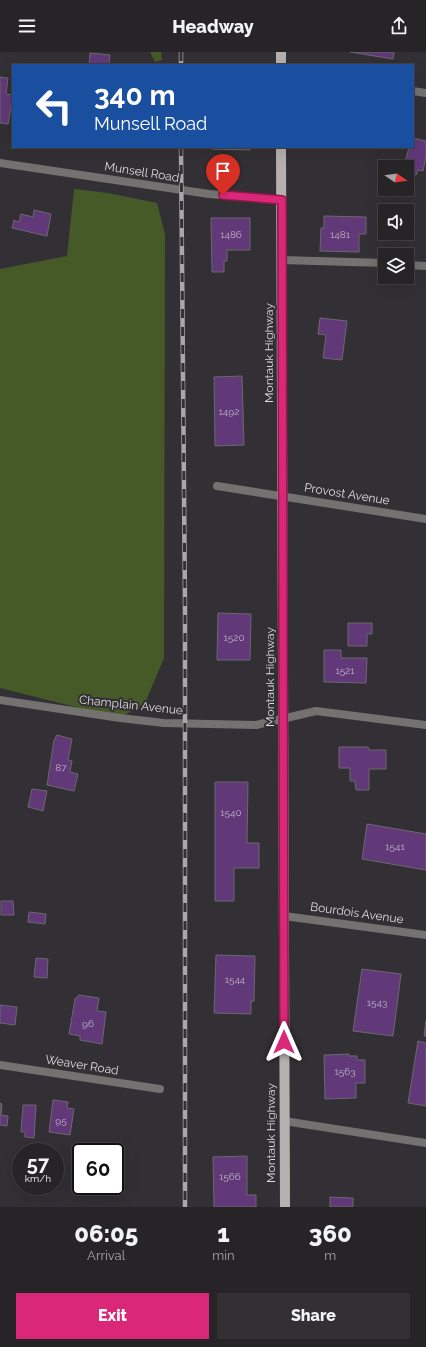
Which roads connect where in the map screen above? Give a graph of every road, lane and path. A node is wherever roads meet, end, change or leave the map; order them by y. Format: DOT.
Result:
graph roads {
  1 [pos="281,52"];
  2 [pos="281,64"];
  3 [pos="414,91"];
  4 [pos="426,93"];
  5 [pos="281,148"];
  6 [pos="0,162"];
  7 [pos="282,200"];
  8 [pos="282,260"];
  9 [pos="378,263"];
  10 [pos="414,265"];
  11 [pos="426,266"];
  12 [pos="217,486"];
  13 [pos="282,496"];
  14 [pos="426,519"];
  15 [pos="0,700"];
  16 [pos="283,718"];
  17 [pos="426,725"];
  18 [pos="284,916"];
  19 [pos="426,935"];
  20 [pos="0,1065"];
  21 [pos="160,1089"];
  22 [pos="284,1121"];
  23 [pos="426,1143"];
  24 [pos="285,1207"];
  1 -- 2 [label="main road"];
  3 -- 4 [label="street"];
  5 -- 7 [label="main road, Montauk Highway"];
  6 -- 7 [label="street, Munsell Road"];
  7 -- 8 [label="main road, Montauk Highway"];
  8 -- 9 [label="street"];
  8 -- 13 [label="main road, Montauk Highway"];
  10 -- 11 [label="street"];
  12 -- 13 [label="street, Provost Avenue"];
  13 -- 14 [label="street, Provost Avenue"];
  13 -- 16 [label="main road, Montauk Highway"];
  15 -- 16 [label="street, Champlain Avenue"];
  16 -- 17 [label="street, Champlain Avenue"];
  16 -- 18 [label="main road, Montauk Highway"];
  18 -- 19 [label="street, Bourdois Avenue"];
  18 -- 22 [label="main road, Montauk Highway"];
  20 -- 21 [label="street, Weaver Road"];
  22 -- 23 [label="street"];
  22 -- 24 [label="main road, Montauk Highway"];
}
